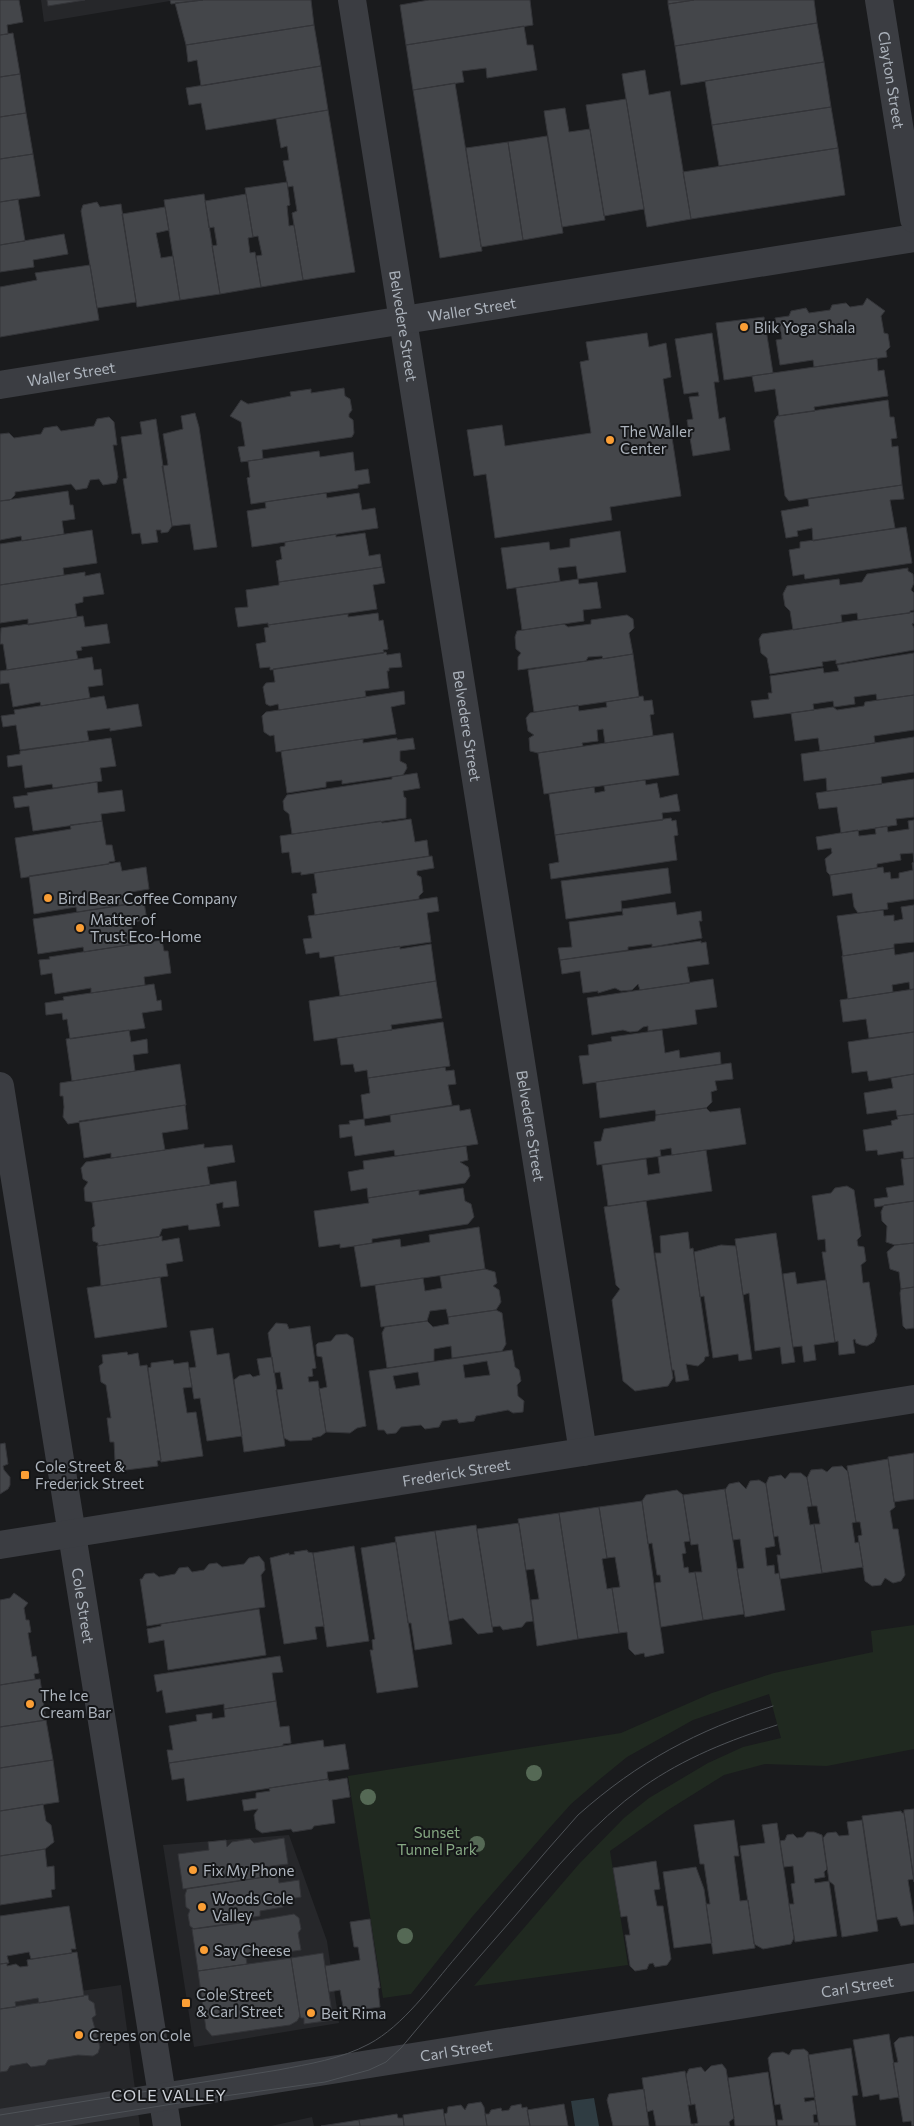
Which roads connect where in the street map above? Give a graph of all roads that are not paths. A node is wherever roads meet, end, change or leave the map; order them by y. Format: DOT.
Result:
graph roads {
  1 [pos="352,0"];
  2 [pos="879,0"];
  3 [pos="914,218"];
  4 [pos="914,238"];
  5 [pos="403,320"];
  6 [pos="0,385"];
  7 [pos="0,1086"];
  8 [pos="914,1398"];
  9 [pos="584,1452"];
  10 [pos="72,1533"];
  11 [pos="0,1545"];
  12 [pos="914,1977"];
  13 [pos="162,2098"];
  14 [pos="0,2123"];
  15 [pos="167,2126"];
  1 -- 5 [label="street, Belvedere Street"];
  2 -- 3 [label="street, Clayton Street"];
  4 -- 5 [label="street, Waller Street"];
  5 -- 6 [label="street, Waller Street"];
  5 -- 9 [label="street, Belvedere Street"];
  7 -- 10 [label="street, Cole Street"];
  8 -- 9 [label="street, Frederick Street"];
  9 -- 10 [label="street, Frederick Street"];
  10 -- 11 [label="street, Frederick Street"];
  10 -- 13 [label="street, Cole Street"];
  12 -- 13 [label="street, Carl Street"];
  13 -- 14 [label="street, Carl Street"];
  13 -- 15 [label="street, Cole Street"];
}
